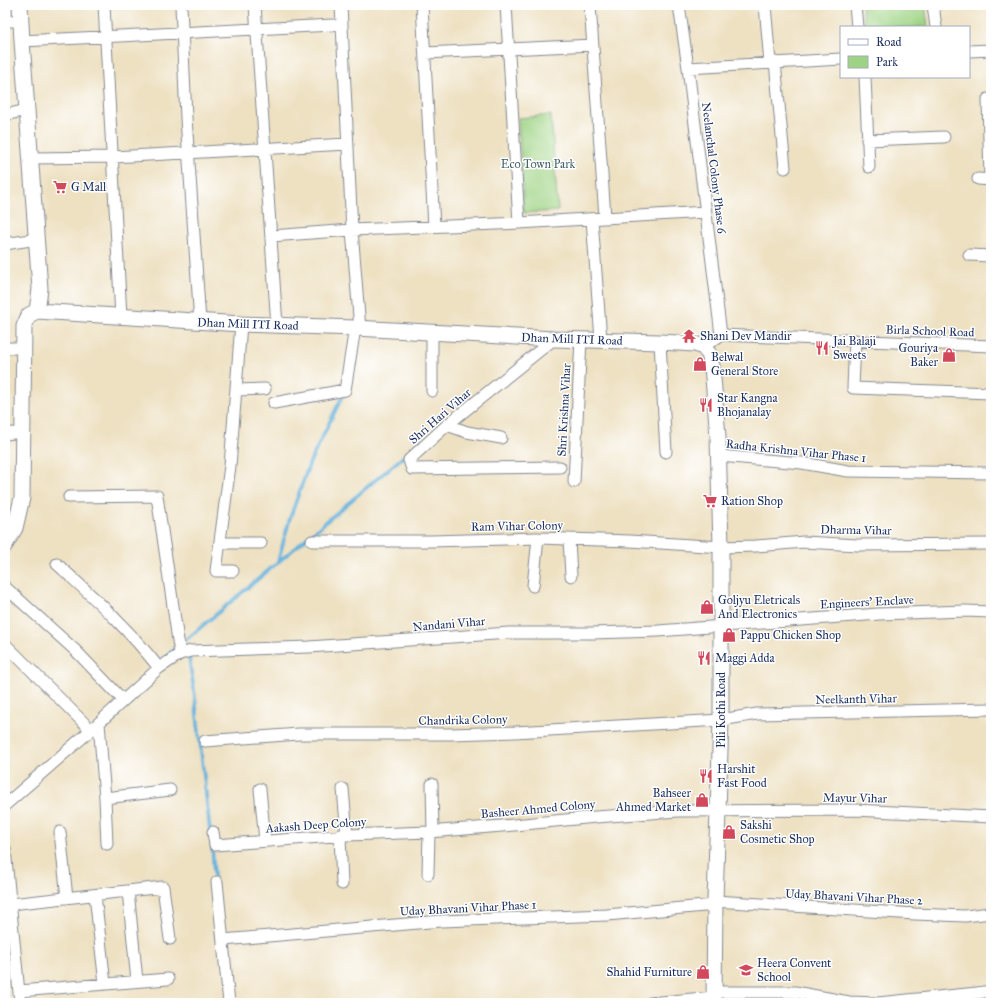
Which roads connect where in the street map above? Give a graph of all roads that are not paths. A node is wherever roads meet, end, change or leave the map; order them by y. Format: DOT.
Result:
graph roads {
  1 [pos="20,5"];
  2 [pos="104,5"];
  3 [pos="181,5"];
  4 [pos="255,5"];
  5 [pos="341,5"];
  6 [pos="422,5"];
  7 [pos="506,5"];
  8 [pos="590,5"];
  9 [pos="679,5"];
  10 [pos="765,5"];
  11 [pos="855,5"];
  12 [pos="933,5"];
  13 [pos="5,21"];
  14 [pos="21,21"];
  15 [pos="333,25"];
  16 [pos="857,26"];
  17 [pos="936,26"];
  18 [pos="257,30"];
  19 [pos="182,33"];
  20 [pos="106,37"];
  21 [pos="22,41"];
  22 [pos="593,45"];
  23 [pos="508,49"];
  24 [pos="991,50"];
  25 [pos="425,52"];
  26 [pos="970,52"];
  27 [pos="840,59"];
  28 [pos="772,62"];
  29 [pos="688,68"];
  30 [pos="864,78"];
  31 [pos="988,99"];
  32 [pos="27,110"];
  33 [pos="5,115"];
  34 [pos="944,137"];
  35 [pos="867,140"];
  36 [pos="347,144"];
  37 [pos="264,149"];
  38 [pos="188,152"];
  39 [pos="113,157"];
  40 [pos="31,158"];
  41 [pos="868,167"];
  42 [pos="785,168"];
  43 [pos="978,179"];
  44 [pos="990,180"];
  45 [pos="706,212"];
  46 [pos="605,217"];
  47 [pos="592,219"];
  48 [pos="519,223"];
  49 [pos="434,227"];
  50 [pos="352,230"];
  51 [pos="271,236"];
  52 [pos="37,239"];
  53 [pos="5,244"];
  54 [pos="969,254"];
  55 [pos="991,256"];
  56 [pos="37,311"];
  57 [pos="121,317"];
  58 [pos="200,322"];
  59 [pos="241,324"];
  60 [pos="277,326"];
  61 [pos="357,328"];
  62 [pos="432,332"];
  63 [pos="721,336"];
  64 [pos="554,339"];
  65 [pos="581,339"];
  66 [pos="601,340"];
  67 [pos="855,340"];
  68 [pos="660,342"];
  69 [pos="991,346"];
  70 [pos="703,347"];
  71 [pos="5,348"];
  72 [pos="24,348"];
  73 [pos="265,389"];
  74 [pos="236,390"];
  75 [pos="432,391"];
  76 [pos="991,392"];
  77 [pos="274,403"];
  78 [pos="447,425"];
  79 [pos="23,432"];
  80 [pos="5,434"];
  81 [pos="501,438"];
  82 [pos="666,452"];
  83 [pos="718,456"];
  84 [pos="560,467"];
  85 [pos="991,473"];
  86 [pos="574,482"];
  87 [pos="69,497"];
  88 [pos="538,538"];
  89 [pos="569,539"];
  90 [pos="312,541"];
  91 [pos="220,543"];
  92 [pos="261,543"];
  93 [pos="991,544"];
  94 [pos="5,545"];
  95 [pos="721,547"];
  96 [pos="57,564"];
  97 [pos="233,571"];
  98 [pos="571,576"];
  99 [pos="533,586"];
  100 [pos="5,587"];
  101 [pos="991,612"];
  102 [pos="720,626"];
  103 [pos="5,644"];
  104 [pos="179,648"];
  105 [pos="158,665"];
  106 [pos="122,699"];
  107 [pos="991,709"];
  108 [pos="722,720"];
  109 [pos="91,726"];
  110 [pos="205,741"];
  111 [pos="432,784"];
  112 [pos="260,789"];
  113 [pos="343,789"];
  114 [pos="170,790"];
  115 [pos="105,798"];
  116 [pos="5,805"];
  117 [pos="719,811"];
  118 [pos="991,817"];
  119 [pos="60,832"];
  120 [pos="214,832"];
  121 [pos="431,832"];
  122 [pos="344,835"];
  123 [pos="265,841"];
  124 [pos="107,844"];
  125 [pos="5,849"];
  126 [pos="428,874"];
  127 [pos="217,882"];
  128 [pos="342,884"];
  129 [pos="128,891"];
  130 [pos="95,895"];
  131 [pos="67,898"];
  132 [pos="715,903"];
  133 [pos="11,904"];
  134 [pos="991,913"];
  135 [pos="170,939"];
  136 [pos="223,940"];
  137 [pos="10,942"];
  138 [pos="168,979"];
  139 [pos="137,981"];
  140 [pos="105,984"];
  141 [pos="19,991"];
  142 [pos="991,991"];
  143 [pos="714,997"];
  144 [pos="20,1003"];
  145 [pos="229,1003"];
  146 [pos="650,1003"];
  1 -- 14 [label="street"];
  2 -- 20 [label="street"];
  3 -- 19 [label="street"];
  4 -- 18 [label="street"];
  5 -- 36 [label="street"];
  6 -- 25 [label="street"];
  7 -- 23 [label="street"];
  8 -- 22 [label="street"];
  9 -- 29 [label="street, Neelanchal Colony Phase 6"];
  10 -- 28 [label="street"];
  11 -- 16 [label="street"];
  12 -- 17 [label="street"];
  13 -- 14 [label="street"];
  14 -- 21 [label="street"];
  15 -- 18 [label="street"];
  18 -- 19 [label="street"];
  18 -- 37 [label="street"];
  19 -- 20 [label="street"];
  19 -- 38 [label="street"];
  20 -- 21 [label="street"];
  20 -- 39 [label="street"];
  21 -- 32 [label="street"];
  22 -- 23 [label="street"];
  22 -- 46 [label="street"];
  23 -- 25 [label="street"];
  23 -- 48 [label="street"];
  24 -- 26 [label="street"];
  25 -- 49 [label="street"];
  27 -- 28 [label="street"];
  28 -- 29 [label="street"];
  28 -- 42 [label="street"];
  29 -- 45 [label="street, Neelanchal Colony Phase 6"];
  30 -- 35 [label="street"];
  31 -- 44 [label="street"];
  32 -- 33 [label="street"];
  32 -- 40 [label="street"];
  34 -- 35 [label="street"];
  35 -- 41 [label="street"];
  36 -- 37 [label="street"];
  36 -- 50 [label="street"];
  37 -- 38 [label="street"];
  37 -- 51 [label="street"];
  38 -- 39 [label="street"];
  38 -- 58 [label="street"];
  39 -- 40 [label="street"];
  39 -- 57 [label="street"];
  40 -- 52 [label="street"];
  43 -- 44 [label="street"];
  45 -- 46 [label="street"];
  45 -- 63 [label="street, Neelanchal Colony Phase 6"];
  46 -- 47 [label="street"];
  47 -- 48 [label="street"];
  47 -- 66 [label="street"];
  48 -- 49 [label="street"];
  49 -- 50 [label="street"];
  50 -- 51 [label="street"];
  50 -- 61 [label="street"];
  51 -- 60 [label="street"];
  52 -- 53 [label="street"];
  52 -- 56 [label="street"];
  54 -- 55 [label="street"];
  56 -- 57 [label="street, Dhan Mill ITI Road"];
  56 -- 72 [label="street"];
  57 -- 58 [label="street, Dhan Mill ITI Road"];
  58 -- 59 [label="street, Dhan Mill ITI Road"];
  59 -- 60 [label="street, Dhan Mill ITI Road"];
  59 -- 74 [label="street"];
  60 -- 61 [label="street, Dhan Mill ITI Road"];
  61 -- 62 [label="street, Dhan Mill ITI Road"];
  61 -- 77 [label="street"];
  62 -- 64 [label="street, Dhan Mill ITI Road"];
  62 -- 75 [label="street"];
  63 -- 67 [label="street, Birla School Road"];
  63 -- 70 [label="street"];
  64 -- 65 [label="street, Dhan Mill ITI Road"];
  64 -- 78 [label="street, Shri Hari Vihar"];
  65 -- 66 [label="street, Dhan Mill ITI Road"];
  65 -- 86 [label="street, Shri Krishna Vihar"];
  66 -- 68 [label="street, Dhan Mill ITI Road"];
  67 -- 69 [label="street, Birla School Road"];
  67 -- 76 [label="street"];
  68 -- 70 [label="street, Dhan Mill ITI Road"];
  68 -- 82 [label="street"];
  70 -- 83 [label="street, Pili Kothi Road"];
  71 -- 72 [label="street"];
  72 -- 79 [label="street"];
  73 -- 74 [label="street"];
  74 -- 91 [label="street"];
  78 -- 81 [label="street"];
  78 -- 84 [label="street, Shri Hari Vihar"];
  79 -- 80 [label="street"];
  79 -- 94 [label="street"];
  83 -- 85 [label="street, Radha Krishna Vihar Phase 1"];
  83 -- 95 [label="street, Pili Kothi Road"];
  87 -- 104 [label="street"];
  88 -- 89 [label="street, Ram Vihar Colony"];
  88 -- 90 [label="street, Ram Vihar Colony"];
  88 -- 99 [label="street"];
  89 -- 95 [label="street, Ram Vihar Colony"];
  89 -- 98 [label="street"];
  91 -- 92 [label="street"];
  91 -- 97 [label="street"];
  93 -- 95 [label="street, Dharma Vihar"];
  95 -- 102 [label="street, Pili Kothi Road"];
  96 -- 105 [label="street"];
  100 -- 106 [label="street"];
  101 -- 102 [label="street, Engineers' Enclave"];
  102 -- 104 [label="street, Nandani Vihar"];
  102 -- 108 [label="street, Pili Kothi Road"];
  103 -- 109 [label="street"];
  104 -- 105 [label="street"];
  105 -- 106 [label="street"];
  106 -- 109 [label="street"];
  107 -- 108 [label="street, Neelkanth Vihar"];
  108 -- 110 [label="street, Chandrika Colony"];
  108 -- 117 [label="street, Pili Kothi Road"];
  109 -- 115 [label="street"];
  109 -- 116 [label="street"];
  111 -- 121 [label="street"];
  112 -- 123 [label="street"];
  113 -- 122 [label="street"];
  114 -- 115 [label="street"];
  115 -- 124 [label="street"];
  117 -- 118 [label="street, Mayur Vihar"];
  117 -- 121 [label="street, Basheer Ahmed Colony"];
  117 -- 132 [label="street, Pili Kothi Road"];
  119 -- 131 [label="street"];
  120 -- 123 [label="street, Aakash Deep Colony"];
  121 -- 122 [label="street, Aakash Deep Colony"];
  121 -- 126 [label="street"];
  122 -- 123 [label="street, Aakash Deep Colony"];
  122 -- 128 [label="street"];
  125 -- 133 [label="street"];
  127 -- 136 [label="street"];
  129 -- 130 [label="street"];
  129 -- 135 [label="street"];
  129 -- 139 [label="street"];
  130 -- 131 [label="street"];
  130 -- 140 [label="street"];
  131 -- 133 [label="street"];
  132 -- 134 [label="street, Uday Bhavani Vihar Phase 2"];
  132 -- 136 [label="street, Uday Bhavani Vihar Phase 1"];
  132 -- 143 [label="street, Pili Kothi Road"];
  133 -- 137 [label="street"];
  136 -- 145 [label="street"];
  137 -- 141 [label="street"];
  138 -- 139 [label="street"];
  139 -- 140 [label="street"];
  140 -- 141 [label="street"];
  141 -- 144 [label="street"];
  142 -- 143 [label="street"];
  143 -- 146 [label="street"];
}
